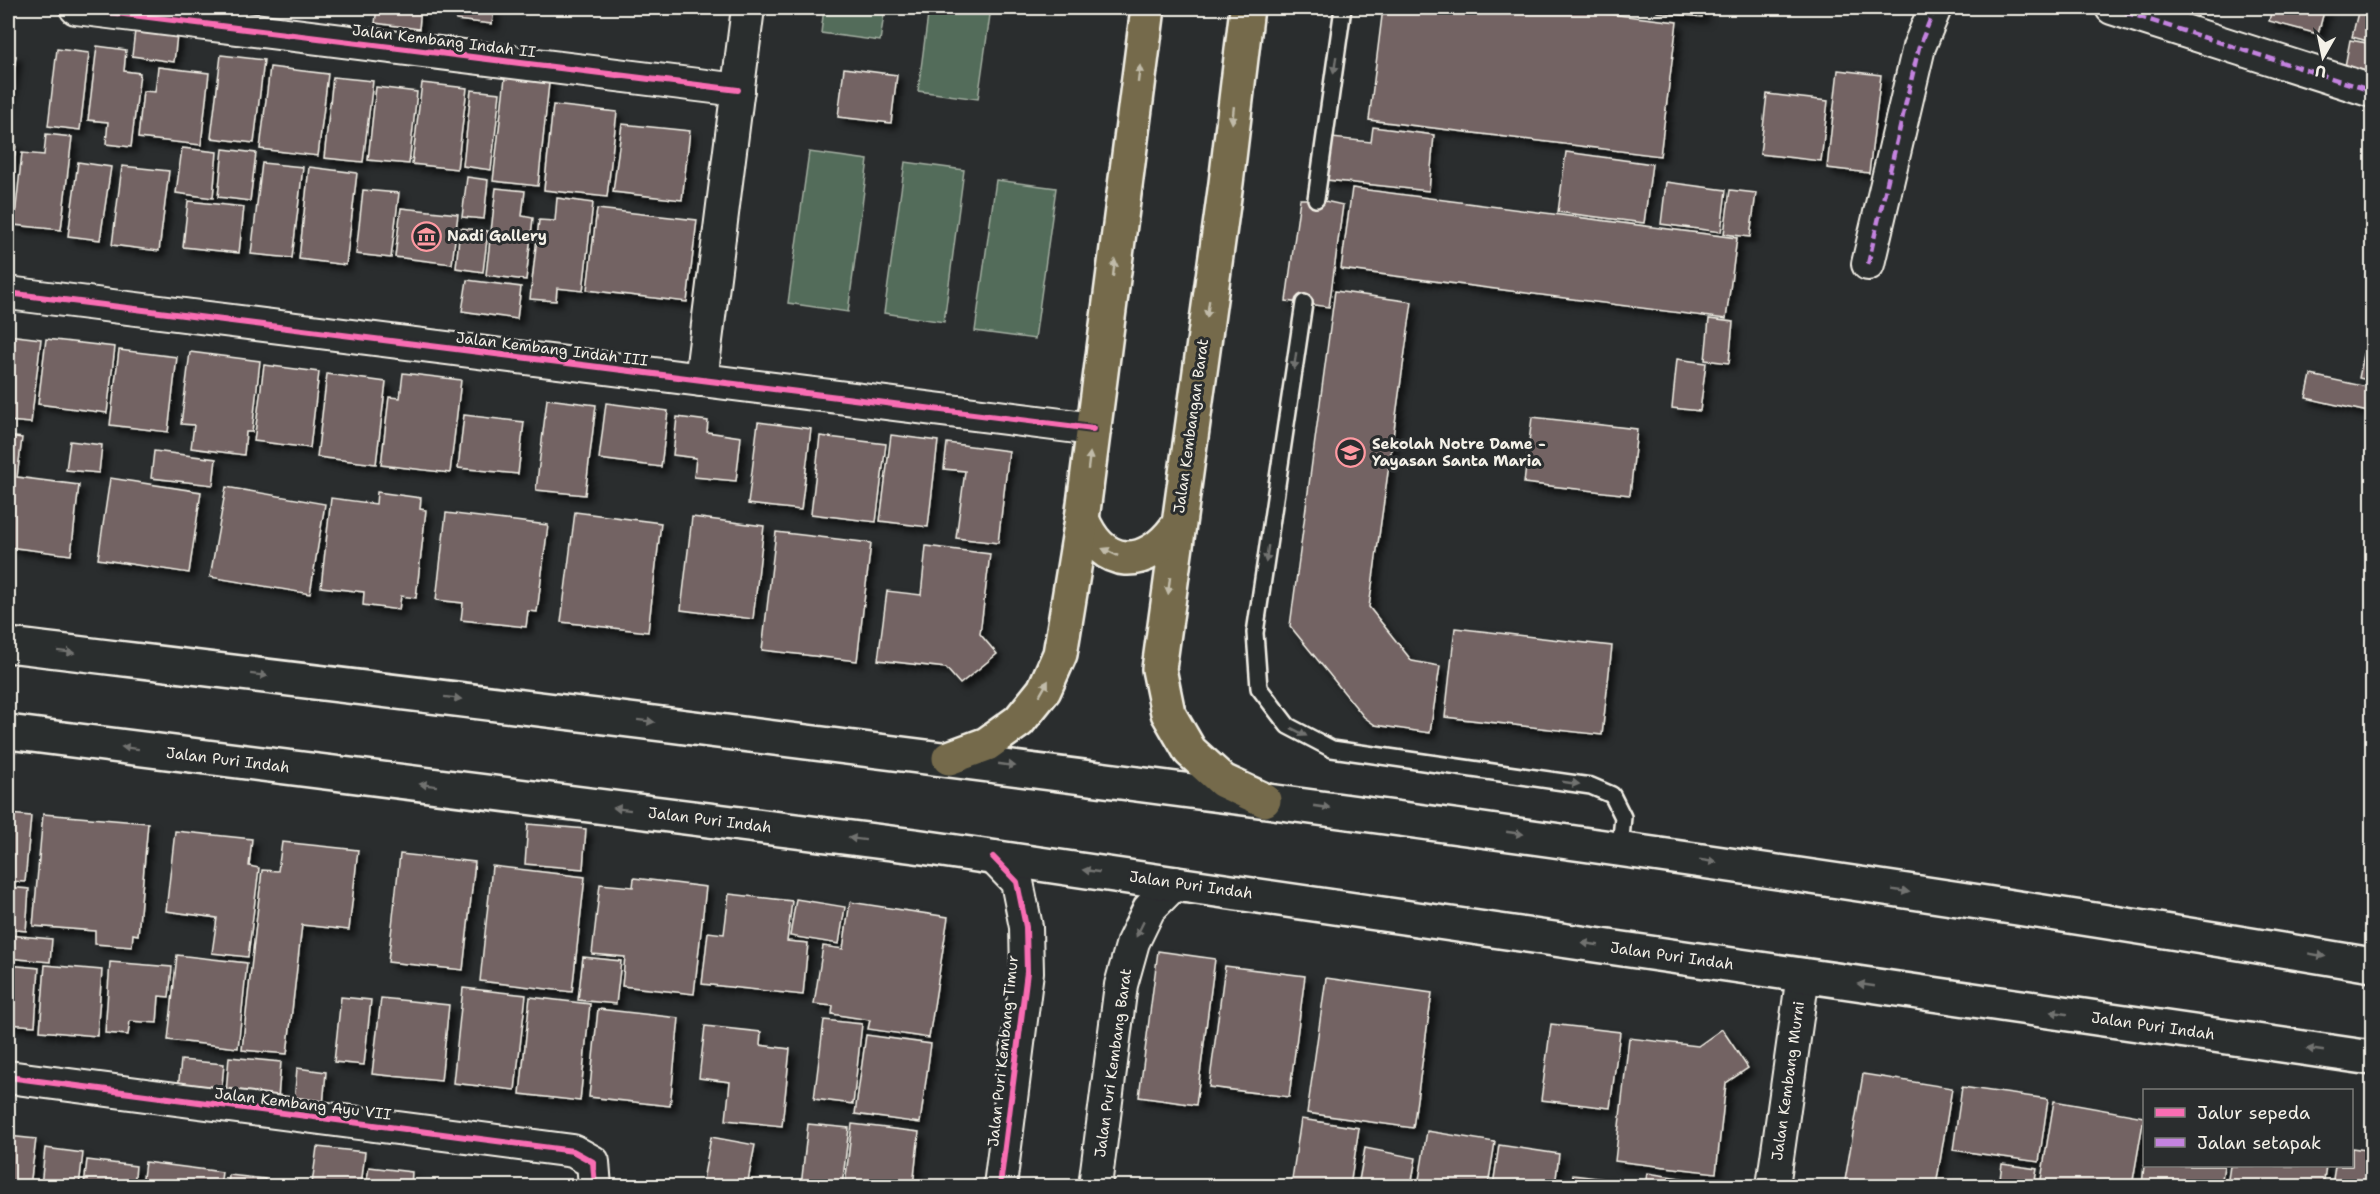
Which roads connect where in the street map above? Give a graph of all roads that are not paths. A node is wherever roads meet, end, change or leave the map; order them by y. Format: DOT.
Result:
graph roads {
  1 [pos="76,8"];
  2 [pos="748,8"];
  3 [pos="1148,8"];
  4 [pos="1247,8"];
  5 [pos="1343,8"];
  6 [pos="1935,8"];
  7 [pos="2112,8"];
  8 [pos="738,90"];
  9 [pos="2373,91"];
  10 [pos="1316,199"];
  11 [pos="1868,264"];
  12 [pos="8,293"];
  13 [pos="1304,303"];
  14 [pos="701,380"];
  15 [pos="1093,429"];
  16 [pos="1082,519"];
  17 [pos="1176,528"];
  18 [pos="8,645"];
  19 [pos="8,732"];
  20 [pos="949,758"];
  21 [pos="1264,800"];
  22 [pos="1620,848"];
  23 [pos="993,857"];
  24 [pos="1174,883"];
  25 [pos="2373,965"];
  26 [pos="1803,975"];
  27 [pos="2373,1058"];
  28 [pos="8,1077"];
  29 [pos="594,1174"];
  30 [pos="1000,1186"];
  31 [pos="1095,1186"];
  32 [pos="1773,1186"];
  1 -- 8 [label="street, Jalan Kembang Indah II"];
  2 -- 8 [label="street"];
  15 -- 3 [label="main road, one-way"];
  4 -- 17 [label="main road, Jalan Kembangan Barat, one-way"];
  5 -- 10 [label="lane, one-way"];
  6 -- 11 [label="street"];
  7 -- 9 [label="street"];
  8 -- 14 [label="street"];
  12 -- 14 [label="street, Jalan Kembang Indah III"];
  13 -- 22 [label="lane, one-way"];
  14 -- 15 [label="street, Jalan Kembang Indah III"];
  16 -- 15 [label="main road, one-way"];
  17 -- 16 [label="main road, one-way"];
  20 -- 16 [label="main road, one-way"];
  17 -- 21 [label="main road, Jalan Kembangan Barat, one-way"];
  18 -- 20 [label="main road, one-way"];
  23 -- 19 [label="main road, Jalan Puri Indah, one-way"];
  20 -- 21 [label="main road, one-way"];
  21 -- 22 [label="main road, one-way"];
  22 -- 25 [label="main road, one-way"];
  24 -- 23 [label="main road, Jalan Puri Indah, one-way"];
  23 -- 30 [label="street, Jalan Puri Kembang Timur"];
  26 -- 24 [label="main road, Jalan Puri Indah, one-way"];
  24 -- 31 [label="street, Jalan Puri Kembang Barat, one-way"];
  27 -- 26 [label="main road, Jalan Puri Indah, one-way"];
  26 -- 32 [label="street, Jalan Kembang Murni"];
  28 -- 29 [label="street, Jalan Kembang Ayu VII"];
}
